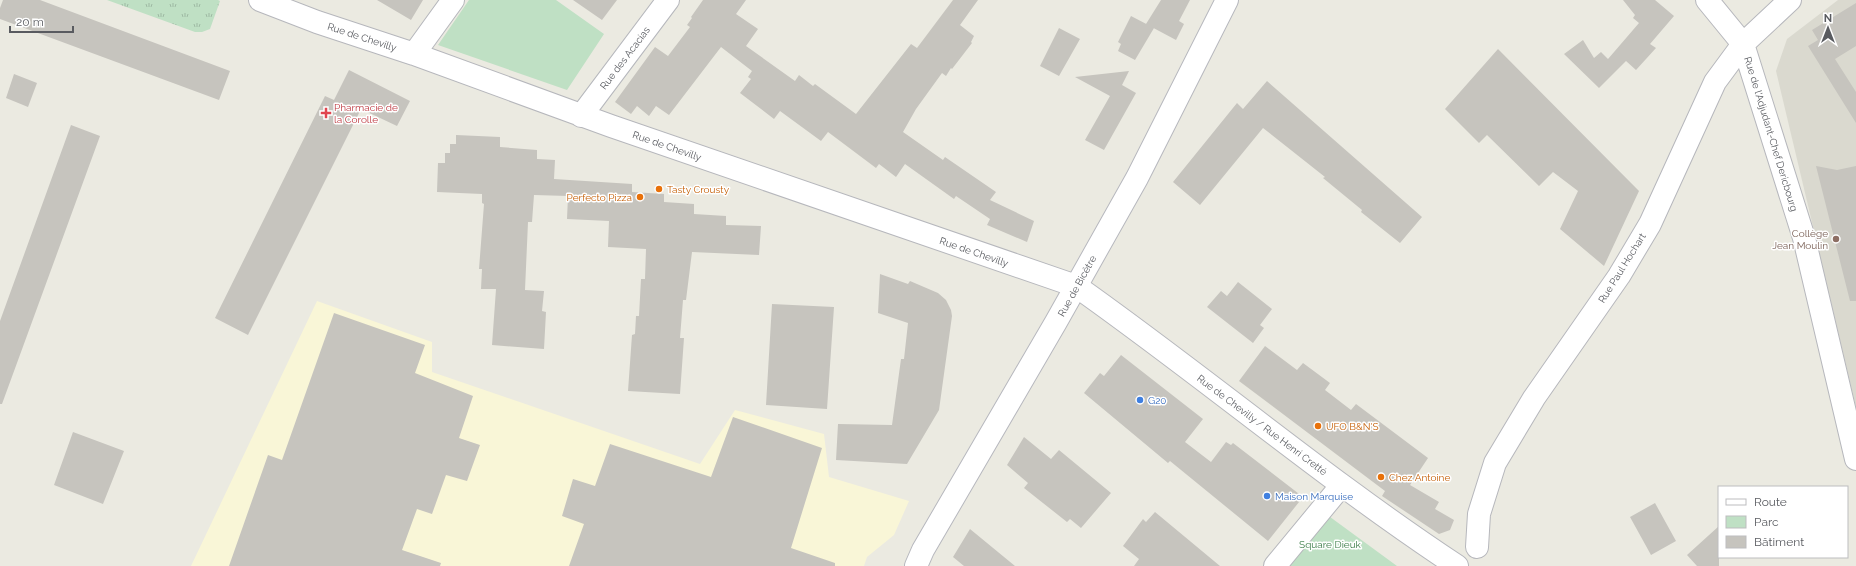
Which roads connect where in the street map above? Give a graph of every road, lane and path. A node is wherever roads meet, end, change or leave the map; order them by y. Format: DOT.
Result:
graph roads {
  1 [pos="260,0"];
  2 [pos="453,0"];
  3 [pos="668,0"];
  4 [pos="1226,0"];
  5 [pos="1707,0"];
  6 [pos="1790,0"];
  7 [pos="1743,44"];
  8 [pos="414,54"];
  9 [pos="581,116"];
  10 [pos="1076,286"];
  11 [pos="1856,459"];
  12 [pos="1341,486"];
  13 [pos="1478,547"];
  14 [pos="1453,564"];
  15 [pos="916,566"];
  16 [pos="1275,566"];
  1 -- 8 [label="street, Rue de Chevilly"];
  2 -- 8 [label="street"];
  3 -- 9 [label="street, Rue des Acacias"];
  4 -- 10 [label="street, Rue de Bicêtre"];
  5 -- 7 [label="street"];
  6 -- 7 [label="street, Rue Paul Hochart"];
  7 -- 11 [label="street, Rue de l'Adjudant-Chef Dericbourg"];
  7 -- 13 [label="street, Rue Paul Hochart"];
  8 -- 9 [label="street, Rue de Chevilly"];
  9 -- 10 [label="street, Rue de Chevilly"];
  10 -- 12 [label="street, Rue de Chevilly / Rue Henri Cretté"];
  10 -- 15 [label="street, Rue de Bicêtre"];
  12 -- 14 [label="street, Rue de Chevilly / Rue Henri Cretté"];
  12 -- 16 [label="street"];
}
